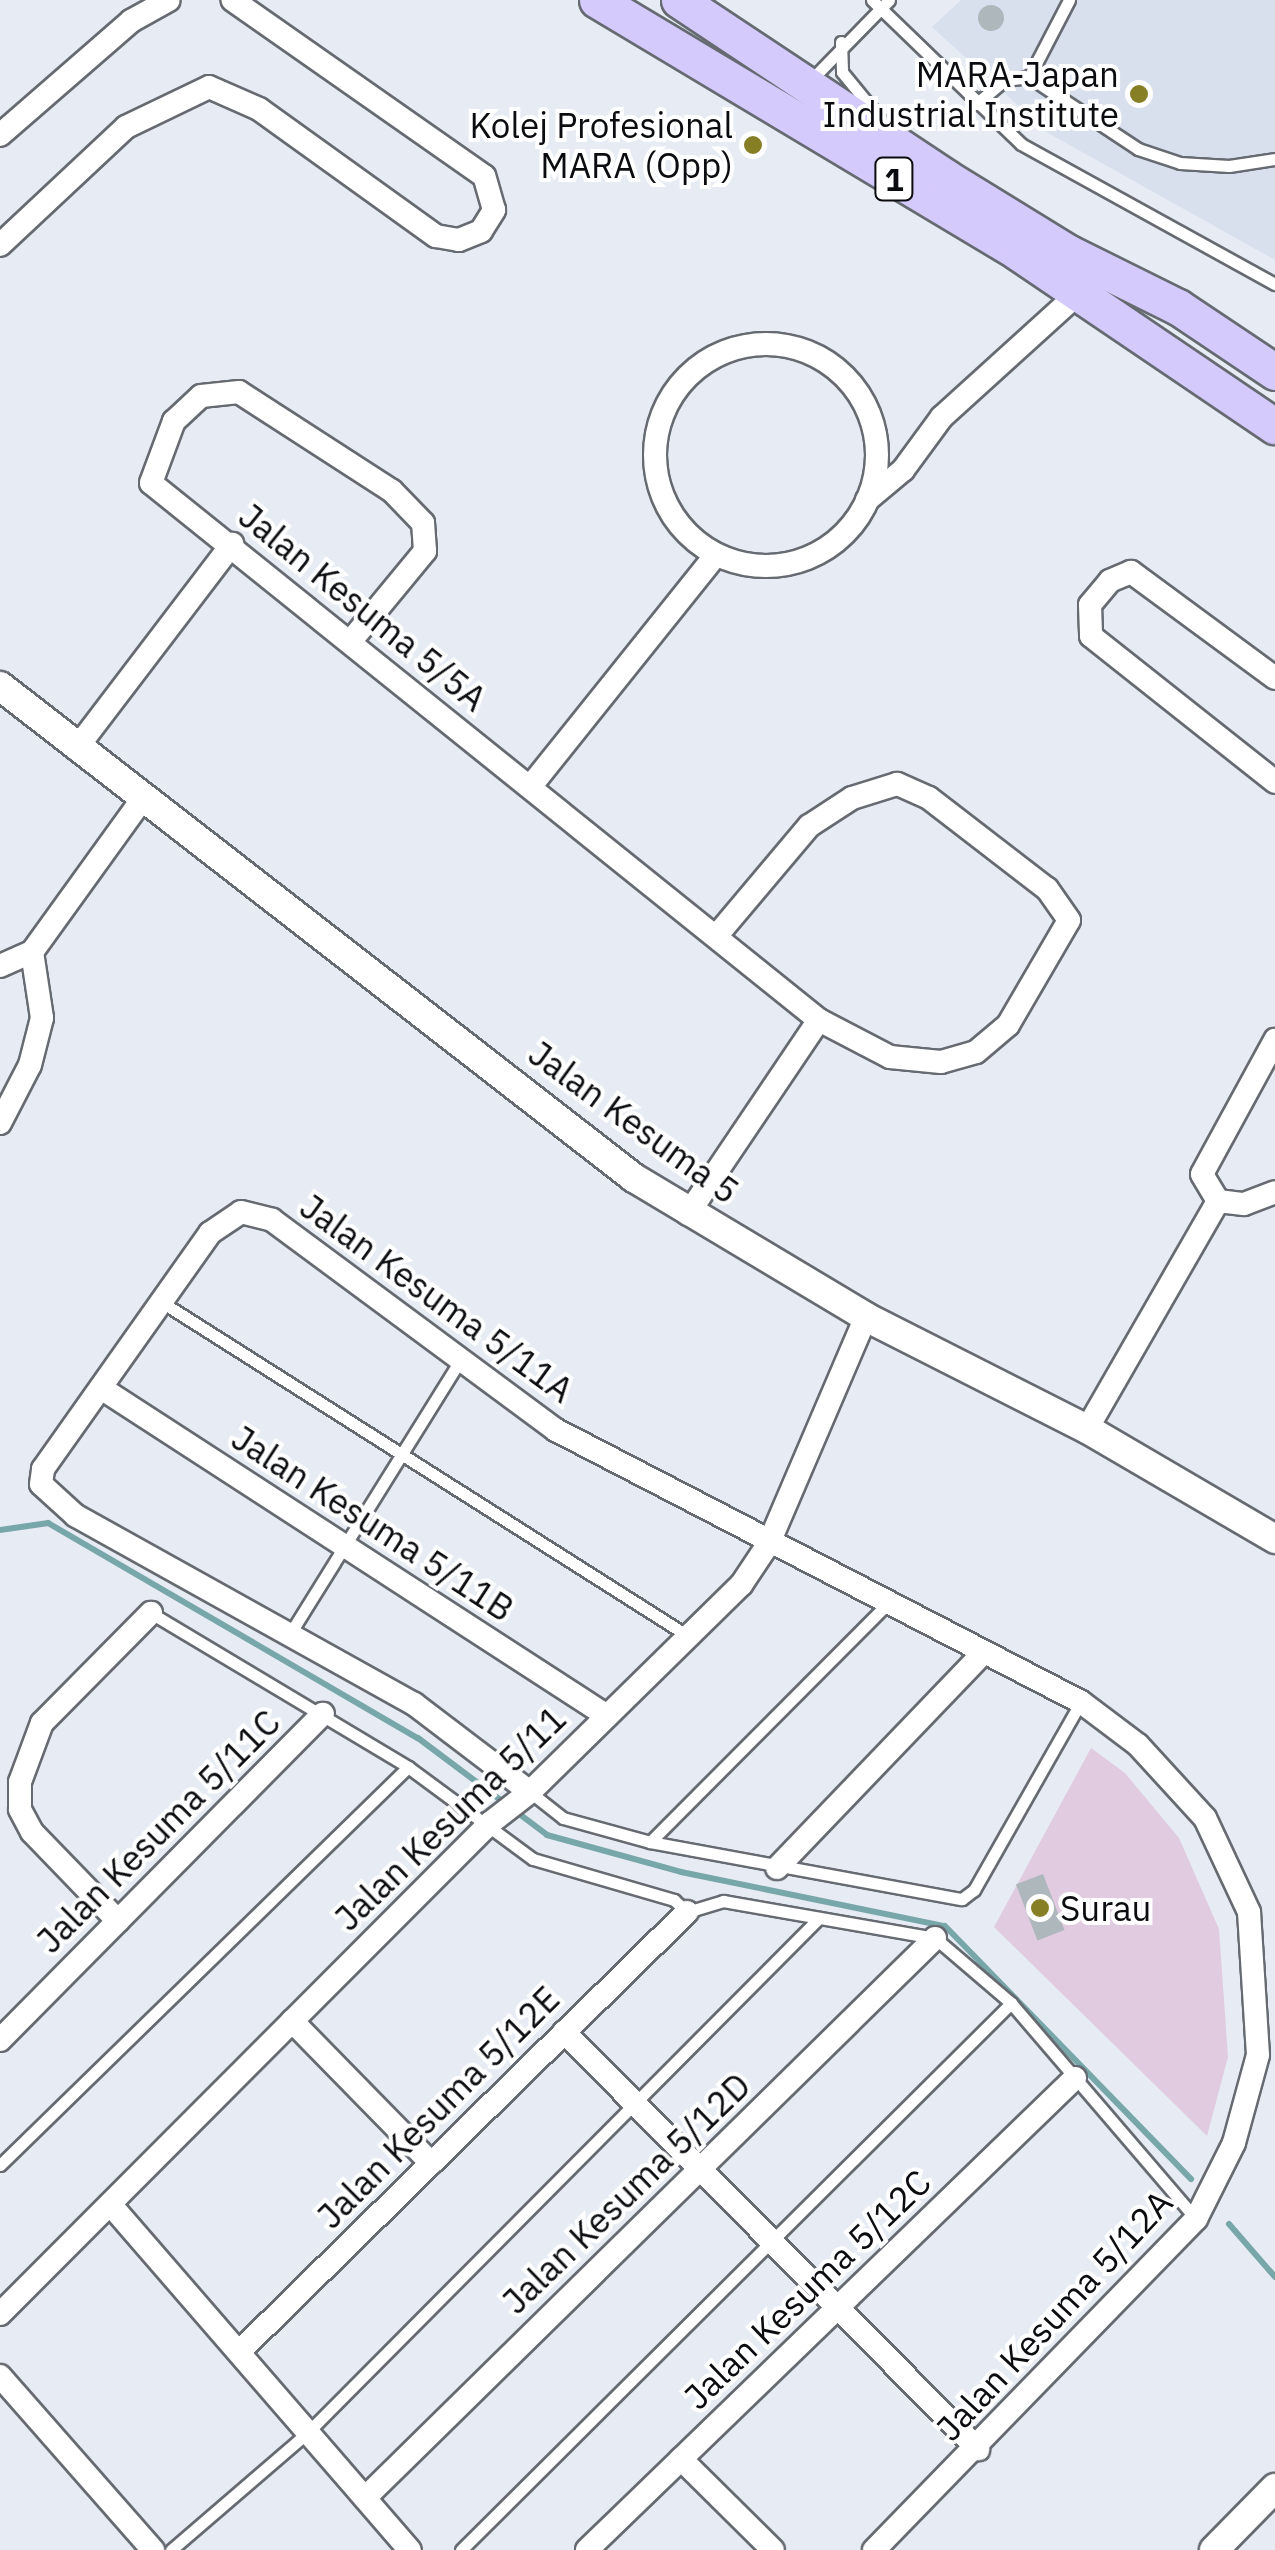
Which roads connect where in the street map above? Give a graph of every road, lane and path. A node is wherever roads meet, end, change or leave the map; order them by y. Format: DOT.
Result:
graph roads {
  1 [pos="169,0"];
  2 [pos="233,0"];
  3 [pos="597,0"];
  4 [pos="679,0"];
  5 [pos="1069,0"];
  6 [pos="881,2"];
  7 [pos="841,42"];
  8 [pos="1029,77"];
  9 [pos="806,90"];
  10 [pos="976,104"];
  11 [pos="0,135"];
  12 [pos="1275,160"];
  13 [pos="948,178"];
  14 [pos="0,245"];
  15 [pos="1069,254"];
  16 [pos="1275,284"];
  17 [pos="1080,292"];
  18 [pos="1275,351"];
  19 [pos="1189,362"];
  20 [pos="1275,372"];
  21 [pos="1275,401"];
  22 [pos="1275,426"];
  23 [pos="867,500"];
  24 [pos="232,544"];
  25 [pos="716,555"];
  26 [pos="350,642"];
  27 [pos="1275,678"];
  28 [pos="0,686"];
  29 [pos="76,748"];
  30 [pos="1275,782"];
  31 [pos="530,787"];
  32 [pos="143,798"];
  33 [pos="719,933"];
  34 [pos="32,952"];
  35 [pos="0,966"];
  36 [pos="819,1020"];
  37 [pos="1275,1040"];
  38 [pos="0,1123"];
  39 [pos="1275,1192"];
  40 [pos="1218,1201"];
  41 [pos="688,1214"];
  42 [pos="160,1302"];
  43 [pos="866,1317"];
  44 [pos="460,1360"];
  45 [pos="102,1388"];
  46 [pos="1088,1429"];
  47 [pos="402,1454"];
  48 [pos="1275,1539"];
  49 [pos="770,1543"];
  50 [pos="344,1546"];
  51 [pos="888,1603"];
  52 [pos="151,1613"];
  53 [pos="291,1632"];
  54 [pos="688,1636"];
  55 [pos="984,1652"];
  56 [pos="1081,1702"];
  57 [pos="323,1714"];
  58 [pos="607,1716"];
  59 [pos="408,1767"];
  60 [pos="510,1808"];
  61 [pos="650,1842"];
  62 [pos="778,1868"];
  63 [pos="687,1912"];
  64 [pos="818,1918"];
  65 [pos="118,1920"];
  66 [pos="935,1938"];
  67 [pos="1010,2003"];
  68 [pos="292,2022"];
  69 [pos="564,2032"];
  70 [pos="0,2040"];
  71 [pos="1075,2078"];
  72 [pos="634,2104"];
  73 [pos="431,2163"];
  74 [pos="0,2165"];
  75 [pos="699,2170"];
  76 [pos="110,2204"];
  77 [pos="1196,2219"];
  78 [pos="771,2242"];
  79 [pos="834,2311"];
  80 [pos="0,2314"];
  81 [pos="239,2352"];
  82 [pos="0,2376"];
  83 [pos="308,2432"];
  84 [pos="978,2449"];
  85 [pos="681,2459"];
  86 [pos="1275,2488"];
  87 [pos="365,2498"];
  88 [pos="899,2542"];
  89 [pos="153,2550"];
  90 [pos="171,2550"];
  91 [pos="410,2550"];
  92 [pos="462,2550"];
  93 [pos="588,2550"];
  94 [pos="773,2550"];
  95 [pos="874,2550"];
  96 [pos="1214,2550"];
  1 -- 11 [label="street"];
  2 -- 14 [label="street"];
  3 -- 17 [label="main road, 1"];
  4 -- 9 [label="main road, 1"];
  5 -- 8 [label="lane"];
  6 -- 7 [label="lane"];
  6 -- 10 [label="lane"];
  7 -- 9 [label="lane"];
  7 -- 13 [label="lane"];
  8 -- 10 [label="lane"];
  8 -- 12 [label="lane"];
  9 -- 13 [label="main road, 1"];
  10 -- 16 [label="lane"];
  13 -- 15 [label="main road, 1"];
  15 -- 18 [label="main road"];
  15 -- 20 [label="main road, 1"];
  17 -- 19 [label="main road, 1"];
  17 -- 23 [label="street"];
  19 -- 21 [label="main road"];
  19 -- 22 [label="main road, 1"];
  23 -- 25 [label="street"];
  23 -- 25 [label="street"];
  24 -- 26 [label="street, Jalan Kesuma 5/5A"];
  24 -- 26 [label="street, Jalan Kesuma 5/5A"];
  24 -- 29 [label="street"];
  25 -- 31 [label="street"];
  26 -- 31 [label="street, Jalan Kesuma 5/5A"];
  27 -- 30 [label="street"];
  28 -- 29 [label="street, Jalan Kesuma 5"];
  29 -- 32 [label="street, Jalan Kesuma 5"];
  31 -- 33 [label="street, Jalan Kesuma 5/5A"];
  32 -- 34 [label="street"];
  32 -- 41 [label="street, Jalan Kesuma 5"];
  33 -- 36 [label="street"];
  33 -- 36 [label="street"];
  34 -- 35 [label="street"];
  34 -- 38 [label="street"];
  36 -- 41 [label="street"];
  37 -- 40 [label="street"];
  39 -- 40 [label="street"];
  40 -- 46 [label="street"];
  41 -- 43 [label="street, Jalan Kesuma 5"];
  42 -- 44 [label="street, Jalan Kesuma 5/11A"];
  42 -- 45 [label="street, Jalan Kesuma 5/11A"];
  42 -- 47 [label="lane"];
  43 -- 46 [label="street, Jalan Kesuma 5"];
  43 -- 49 [label="street, Jalan Kesuma 5/11"];
  44 -- 47 [label="lane"];
  44 -- 49 [label="street, Jalan Kesuma 5/11A"];
  45 -- 50 [label="street, Jalan Kesuma 5/11B"];
  45 -- 53 [label="street, Jalan Kesuma 5/11A"];
  46 -- 48 [label="street, Jalan Kesuma 5"];
  47 -- 50 [label="lane"];
  47 -- 54 [label="lane"];
  49 -- 51 [label="street, Jalan Kesuma 5/12A"];
  49 -- 54 [label="street, Jalan Kesuma 5/11"];
  50 -- 53 [label="lane"];
  50 -- 58 [label="street, Jalan Kesuma 5/11B"];
  51 -- 55 [label="street, Jalan Kesuma 5/12A"];
  51 -- 61 [label="lane"];
  52 -- 57 [label="lane"];
  52 -- 65 [label="street"];
  53 -- 60 [label="street, Jalan Kesuma 5/11A"];
  54 -- 58 [label="street, Jalan Kesuma 5/11"];
  55 -- 56 [label="street, Jalan Kesuma 5/12A"];
  55 -- 62 [label="street"];
  56 -- 62 [label="lane"];
  56 -- 77 [label="street, Jalan Kesuma 5/12A"];
  57 -- 59 [label="lane"];
  57 -- 65 [label="street, Jalan Kesuma 5/11C"];
  58 -- 60 [label="street, Jalan Kesuma 5/11"];
  59 -- 60 [label="lane"];
  59 -- 74 [label="lane"];
  60 -- 61 [label="lane"];
  60 -- 63 [label="lane"];
  60 -- 68 [label="street, Jalan Kesuma 5/11"];
  61 -- 62 [label="lane"];
  63 -- 64 [label="lane"];
  63 -- 69 [label="street, Jalan Kesuma 5/12E"];
  64 -- 66 [label="lane"];
  64 -- 72 [label="lane"];
  65 -- 70 [label="street, Jalan Kesuma 5/11C"];
  66 -- 67 [label="lane"];
  66 -- 75 [label="street, Jalan Kesuma 5/12D"];
  67 -- 71 [label="lane"];
  67 -- 78 [label="lane"];
  68 -- 73 [label="street"];
  68 -- 76 [label="street, Jalan Kesuma 5/11"];
  69 -- 72 [label="street"];
  69 -- 73 [label="street, Jalan Kesuma 5/12E"];
  71 -- 77 [label="lane"];
  71 -- 79 [label="street, Jalan Kesuma 5/12C"];
  72 -- 75 [label="street"];
  72 -- 83 [label="lane"];
  73 -- 81 [label="street, Jalan Kesuma 5/12E"];
  75 -- 78 [label="street"];
  75 -- 87 [label="street, Jalan Kesuma 5/12D"];
  76 -- 80 [label="street, Jalan Kesuma 5/11"];
  76 -- 81 [label="street"];
  77 -- 84 [label="street, Jalan Kesuma 5/12A"];
  78 -- 79 [label="street"];
  78 -- 92 [label="lane"];
  79 -- 84 [label="street"];
  79 -- 85 [label="street, Jalan Kesuma 5/12C"];
  81 -- 83 [label="street"];
  82 -- 89 [label="street"];
  83 -- 87 [label="street"];
  83 -- 90 [label="lane"];
  84 -- 88 [label="street, Jalan Kesuma 5/12A"];
  85 -- 93 [label="street, Jalan Kesuma 5/12C"];
  85 -- 94 [label="street"];
  86 -- 96 [label="street"];
  87 -- 91 [label="street"];
  88 -- 95 [label="street, Jalan Kesuma 5/12A"];
}
